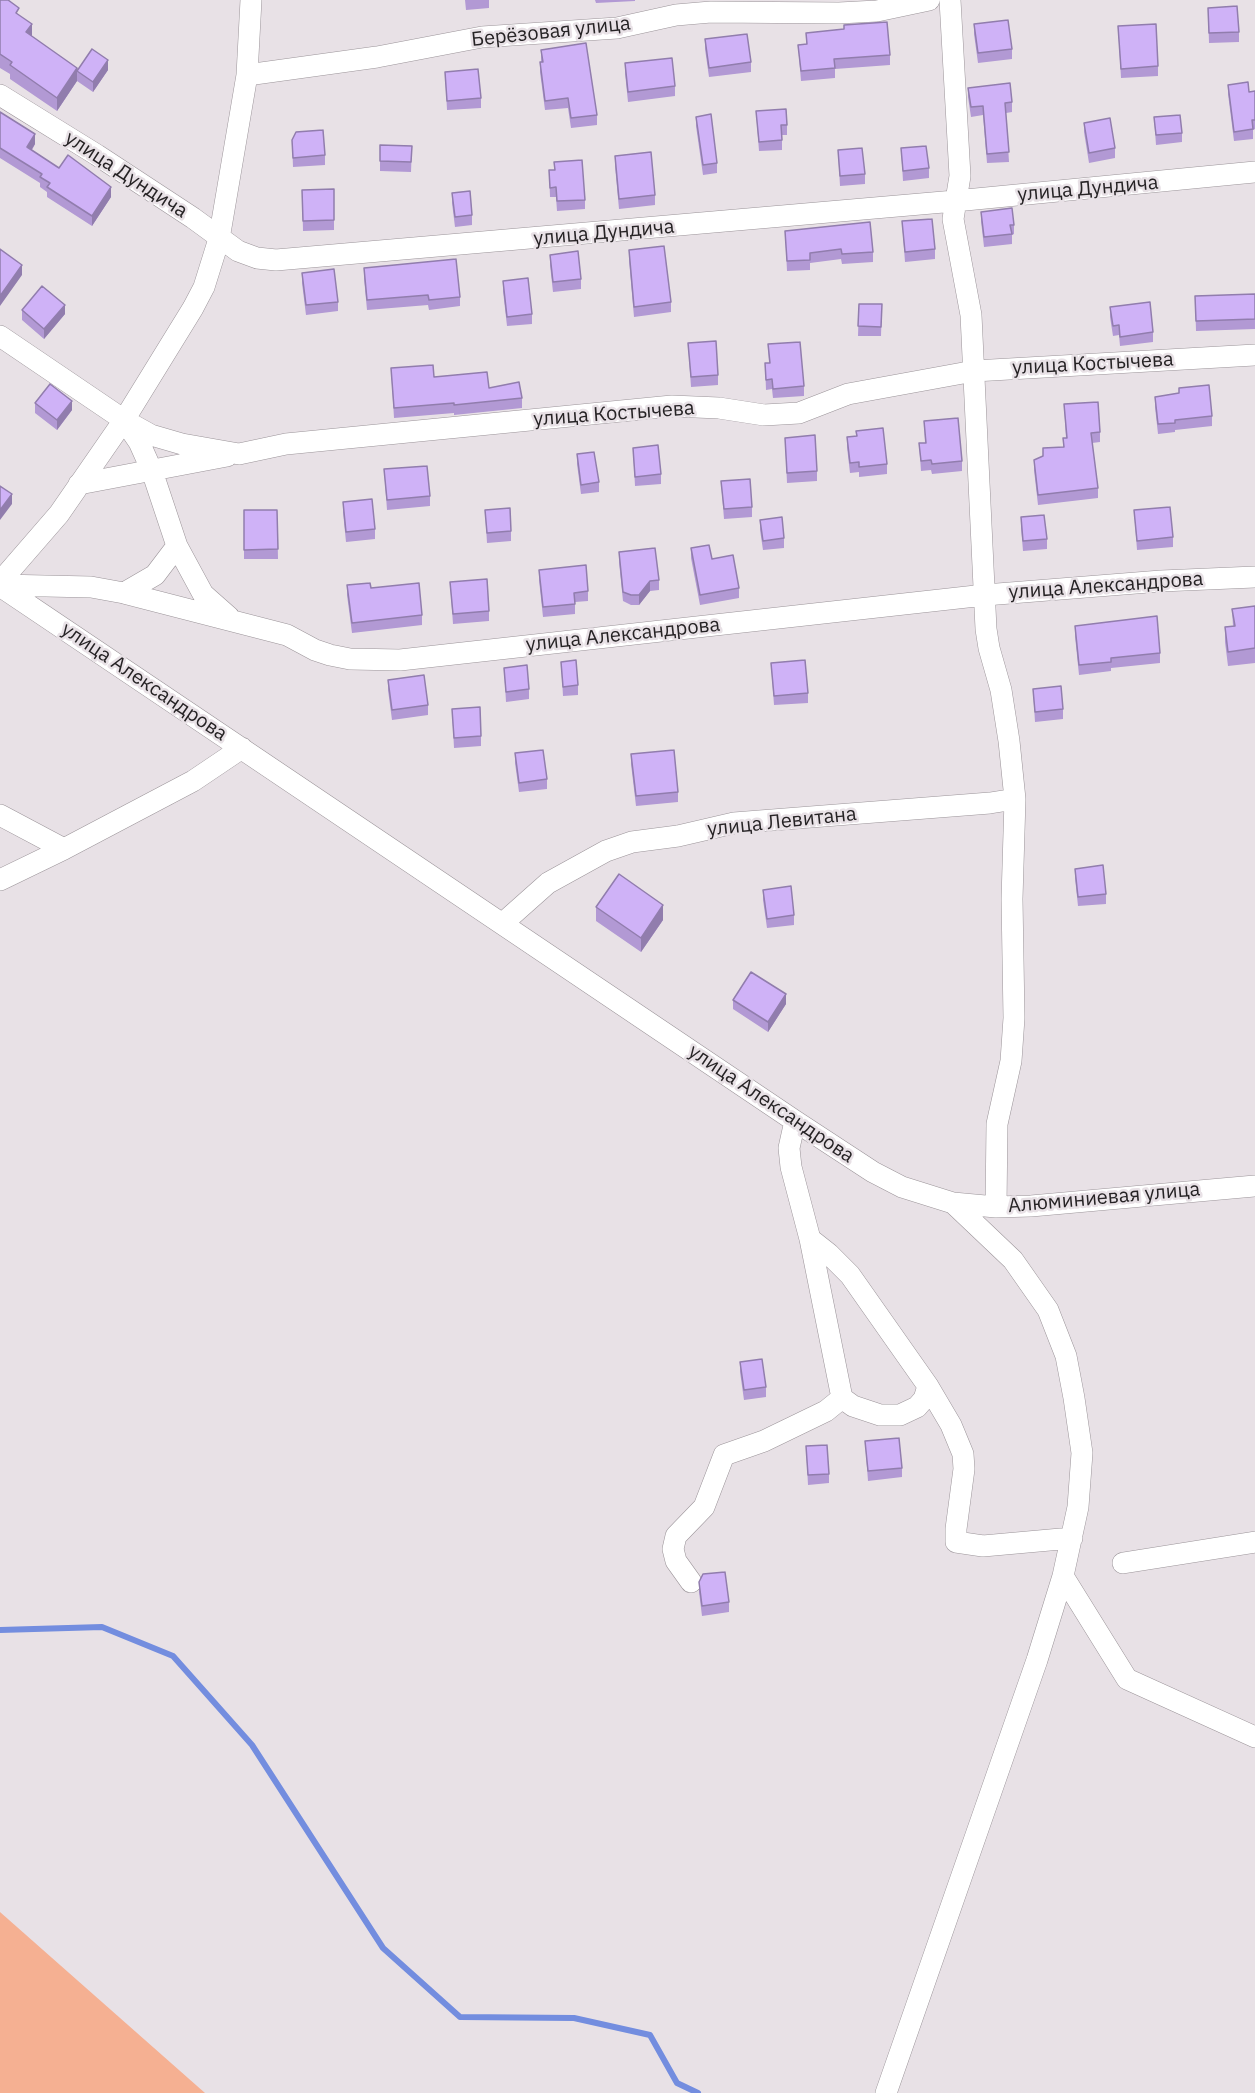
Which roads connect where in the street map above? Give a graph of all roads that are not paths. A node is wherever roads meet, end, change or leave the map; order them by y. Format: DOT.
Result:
graph roads {
  1 [pos="251,0"];
  2 [pos="929,0"];
  3 [pos="950,0"];
  4 [pos="247,75"];
  5 [pos="0,95"];
  6 [pos="1255,172"];
  7 [pos="955,201"];
  8 [pos="219,239"];
  9 [pos="0,336"];
  10 [pos="1255,355"];
  11 [pos="974,371"];
  12 [pos="124,420"];
  13 [pos="239,454"];
  14 [pos="152,471"];
  15 [pos="79,484"];
  16 [pos="177,546"];
  17 [pos="1255,577"];
  18 [pos="0,584"];
  19 [pos="124,593"];
  20 [pos="985,595"];
  21 [pos="231,619"];
  22 [pos="242,748"];
  23 [pos="1015,799"];
  24 [pos="0,815"];
  25 [pos="64,849"];
  26 [pos="0,880"];
  27 [pos="503,923"];
  28 [pos="795,1120"];
  29 [pos="1255,1186"];
  30 [pos="953,1203"];
  31 [pos="996,1207"];
  32 [pos="810,1239"];
  33 [pos="928,1386"];
  34 [pos="842,1398"];
  35 [pos="1072,1538"];
  36 [pos="1255,1542"];
  37 [pos="1123,1563"];
  38 [pos="1063,1576"];
  39 [pos="691,1582"];
  40 [pos="1255,1737"];
  41 [pos="886,2093"];
  1 -- 4 [label="street"];
  2 -- 4 [label="street, Берёзовая улица"];
  3 -- 7 [label="street"];
  4 -- 8 [label="street"];
  5 -- 8 [label="street, улица Дундича"];
  6 -- 7 [label="street, улица Дундича"];
  7 -- 8 [label="street, улица Дундича"];
  7 -- 11 [label="street"];
  8 -- 12 [label="street"];
  9 -- 12 [label="street, улица Костычева"];
  10 -- 11 [label="street, улица Костычева"];
  11 -- 13 [label="street, улица Костычева"];
  11 -- 20 [label="street"];
  12 -- 13 [label="street, улица Костычева"];
  12 -- 14 [label="street"];
  12 -- 15 [label="street"];
  13 -- 14 [label="street"];
  14 -- 15 [label="street"];
  14 -- 16 [label="street"];
  15 -- 18 [label="street"];
  16 -- 19 [label="street"];
  16 -- 21 [label="street"];
  17 -- 20 [label="street, улица Александрова"];
  18 -- 19 [label="street, улица Александрова"];
  18 -- 22 [label="street, улица Александрова"];
  19 -- 21 [label="street, улица Александрова"];
  20 -- 21 [label="street, улица Александрова"];
  20 -- 23 [label="street"];
  22 -- 25 [label="street"];
  22 -- 27 [label="street, улица Александрова"];
  23 -- 27 [label="street, улица Левитана"];
  23 -- 31 [label="street"];
  24 -- 25 [label="street"];
  25 -- 26 [label="street"];
  27 -- 28 [label="street, улица Александрова"];
  28 -- 30 [label="street, улица Александрова"];
  28 -- 32 [label="street"];
  29 -- 31 [label="street, Алюминиевая улица"];
  30 -- 31 [label="street, Алюминиевая улица"];
  30 -- 35 [label="street"];
  32 -- 33 [label="street"];
  32 -- 34 [label="street"];
  33 -- 34 [label="street"];
  33 -- 35 [label="street"];
  34 -- 39 [label="street"];
  35 -- 38 [label="street"];
  36 -- 37 [label="street"];
  38 -- 40 [label="street"];
  38 -- 41 [label="street"];
}
